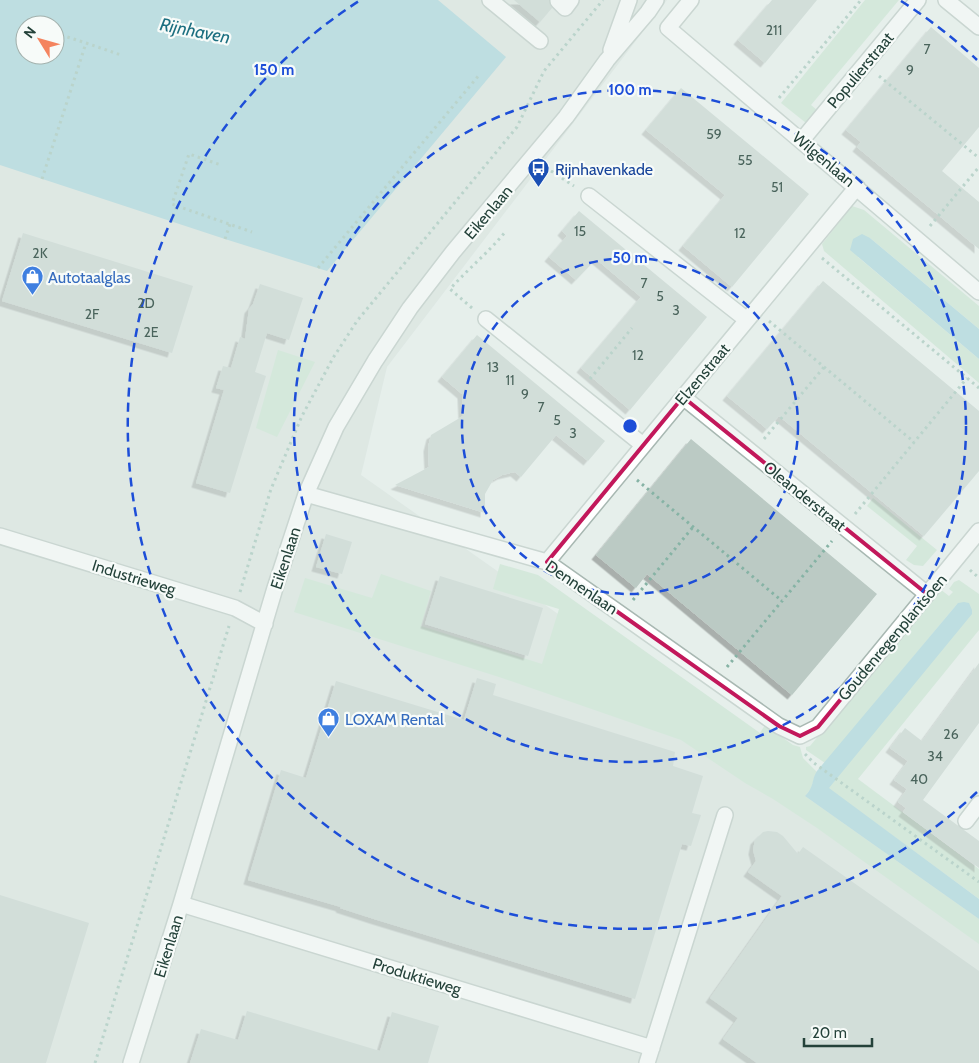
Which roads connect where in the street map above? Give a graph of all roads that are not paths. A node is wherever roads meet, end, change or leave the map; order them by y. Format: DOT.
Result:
graph roads {
  1 [pos="490,0"];
  2 [pos="629,0"];
  3 [pos="656,0"];
  4 [pos="691,0"];
  5 [pos="918,0"];
  6 [pos="946,0"];
  7 [pos="979,27"];
  8 [pos="540,41"];
  9 [pos="607,60"];
  10 [pos="802,140"];
  11 [pos="857,187"];
  12 [pos="589,196"];
  13 [pos="979,292"];
  14 [pos="751,315"];
  15 [pos="486,319"];
  16 [pos="683,397"];
  17 [pos="643,445"];
  18 [pos="306,494"];
  19 [pos="979,531"];
  20 [pos="0,536"];
  21 [pos="547,562"];
  22 [pos="927,594"];
  23 [pos="265,624"];
  24 [pos="800,736"];
  25 [pos="979,804"];
  26 [pos="725,815"];
  27 [pos="966,821"];
  28 [pos="181,904"];
  29 [pos="652,1048"];
  30 [pos="131,1063"];
  31 [pos="648,1063"];
  1 -- 8 [label="street"];
  2 -- 9 [label="street"];
  3 -- 9 [label="street"];
  4 -- 10 [label="street, Wilgenlaan"];
  5 -- 10 [label="street, Populierstraat"];
  6 -- 7 [label="street"];
  9 -- 18 [label="street, Eikenlaan"];
  10 -- 11 [label="street, Wilgenlaan"];
  11 -- 13 [label="street, Wilgenlaan"];
  11 -- 14 [label="street, Elzenstraat"];
  12 -- 14 [label="street"];
  14 -- 16 [label="street, Elzenstraat"];
  15 -- 17 [label="street"];
  16 -- 17 [label="street, Elzenstraat"];
  16 -- 22 [label="street, Oleanderstraat"];
  17 -- 21 [label="street, Elzenstraat"];
  18 -- 21 [label="street, Dennenlaan"];
  18 -- 23 [label="street, Eikenlaan"];
  19 -- 22 [label="street, Goudenregenplantsoen"];
  20 -- 23 [label="street, Industrieweg"];
  21 -- 24 [label="street, Dennenlaan"];
  22 -- 24 [label="street, Goudenregenplantsoen"];
  23 -- 28 [label="street, Eikenlaan"];
  25 -- 27 [label="street"];
  26 -- 29 [label="street"];
  28 -- 29 [label="street, Produktieweg"];
  28 -- 30 [label="street, Eikenlaan"];
  29 -- 31 [label="street"];
}
